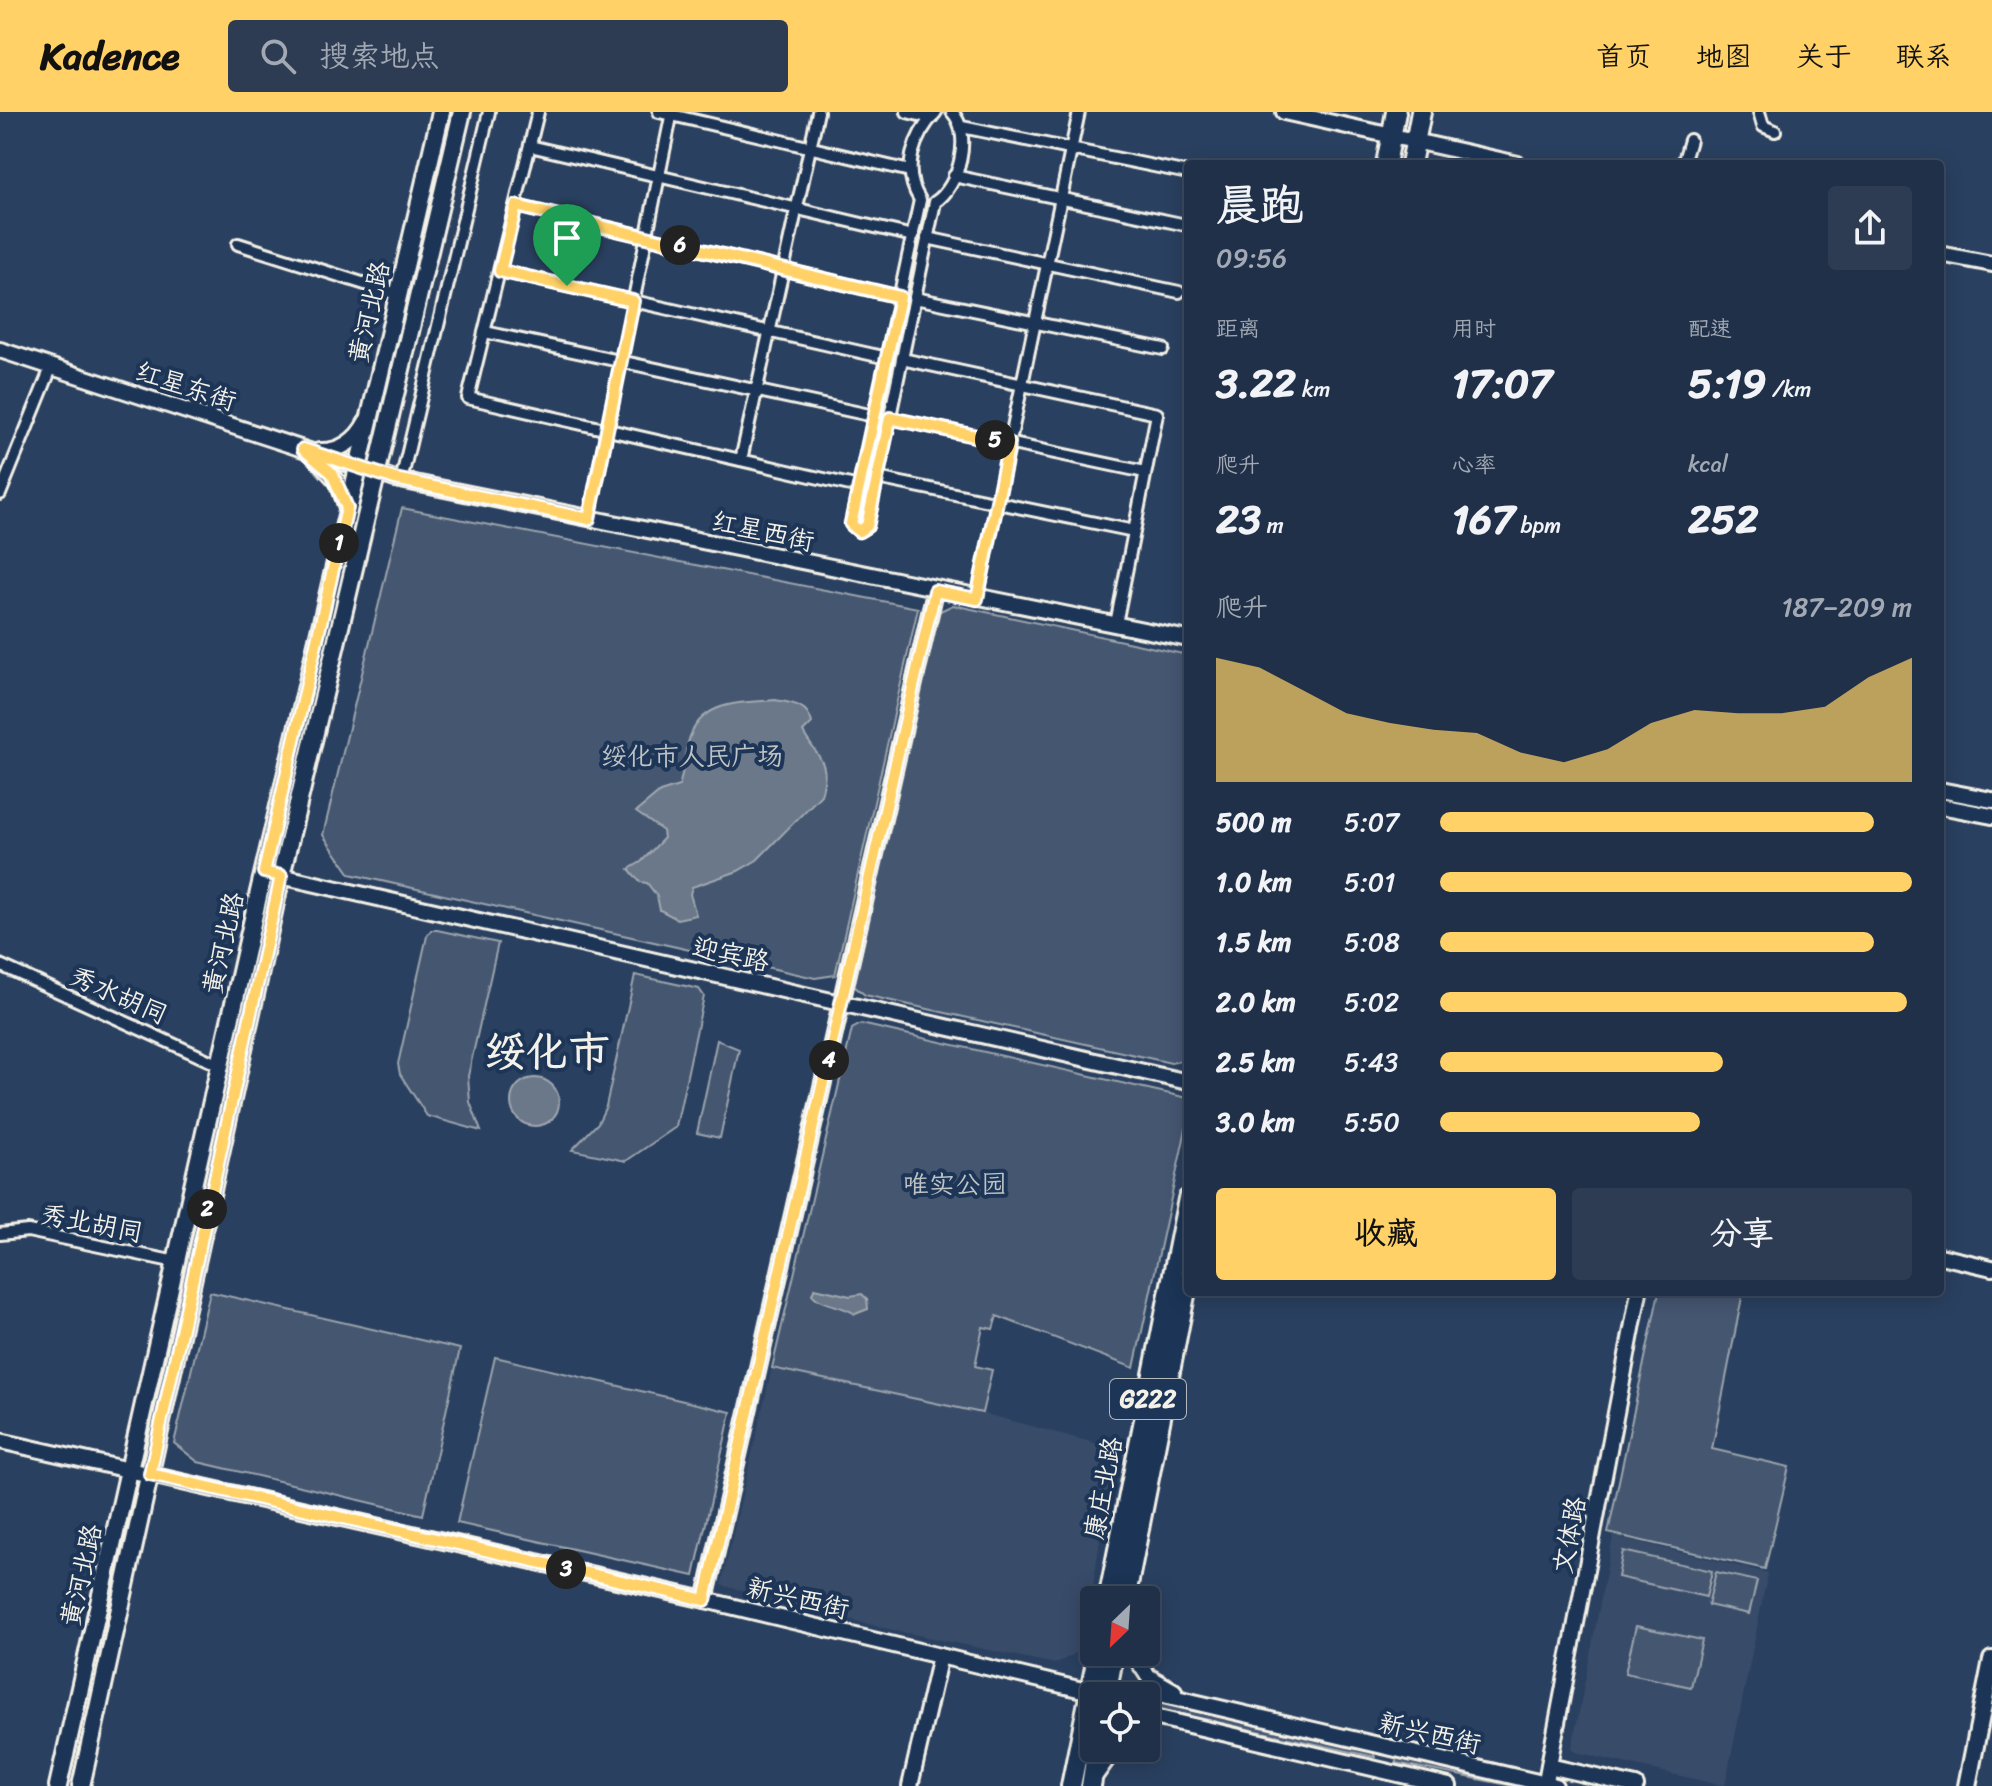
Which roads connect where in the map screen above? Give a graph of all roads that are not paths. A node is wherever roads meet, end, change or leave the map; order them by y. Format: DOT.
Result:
graph roads {
  1 [pos="441,112"];
  2 [pos="462,112"];
  3 [pos="489,112"];
  4 [pos="538,112"];
  5 [pos="659,112"];
  6 [pos="818,112"];
  7 [pos="907,112"];
  8 [pos="952,112"];
  9 [pos="1079,112"];
  10 [pos="1284,112"];
  11 [pos="1396,112"];
  12 [pos="1421,112"];
  13 [pos="1759,112"];
  14 [pos="672,113"];
  15 [pos="933,115"];
  16 [pos="962,127"];
  17 [pos="1775,131"];
  18 [pos="1392,135"];
  19 [pos="1415,140"];
  20 [pos="1690,140"];
  21 [pos="530,146"];
  22 [pos="810,147"];
  23 [pos="1072,149"];
  24 [pos="1387,160"];
  25 [pos="1412,160"];
  26 [pos="1501,160"];
  27 [pos="1684,160"];
  28 [pos="910,171"];
  29 [pos="1184,172"];
  30 [pos="659,176"];
  31 [pos="954,176"];
  32 [pos="1061,199"];
  33 [pos="516,206"];
  34 [pos="798,208"];
  35 [pos="1184,225"];
  36 [pos="913,236"];
  37 [pos="646,237"];
  38 [pos="927,238"];
  39 [pos="238,244"];
  40 [pos="1944,255"];
  41 [pos="1047,264"];
  42 [pos="1992,264"];
  43 [pos="785,270"];
  44 [pos="500,271"];
  45 [pos="1179,292"];
  46 [pos="397,294"];
  47 [pos="900,297"];
  48 [pos="915,298"];
  49 [pos="633,301"];
  50 [pos="1035,323"];
  51 [pos="770,331"];
  52 [pos="485,332"];
  53 [pos="1163,349"];
  54 [pos="0,350"];
  55 [pos="887,358"];
  56 [pos="902,359"];
  57 [pos="621,361"];
  58 [pos="51,368"];
  59 [pos="1022,386"];
  60 [pos="757,390"];
  61 [pos="874,416"];
  62 [pos="369,417"];
  63 [pos="890,418"];
  64 [pos="607,430"];
  65 [pos="1009,443"];
  66 [pos="303,449"];
  67 [pos="741,460"];
  68 [pos="357,467"];
  69 [pos="1145,472"];
  70 [pos="376,473"];
  71 [pos="877,478"];
  72 [pos="401,481"];
  73 [pos="859,487"];
  74 [pos="0,494"];
  75 [pos="996,502"];
  76 [pos="347,508"];
  77 [pos="589,519"];
  78 [pos="1134,531"];
  79 [pos="935,591"];
  80 [pos="977,599"];
  81 [pos="1116,624"];
  82 [pos="1184,638"];
  83 [pos="1944,791"];
  84 [pos="1992,800"];
  85 [pos="1944,807"];
  86 [pos="1992,816"];
  87 [pos="264,872"];
  88 [pos="281,876"];
  89 [pos="0,965"];
  90 [pos="843,1003"];
  91 [pos="219,1065"];
  92 [pos="1184,1081"];
  93 [pos="1184,1219"];
  94 [pos="0,1234"];
  95 [pos="1944,1257"];
  96 [pos="176,1262"];
  97 [pos="1992,1268"];
  98 [pos="1185,1296"];
  99 [pos="1638,1296"];
  100 [pos="0,1441"];
  101 [pos="130,1470"];
  102 [pos="150,1474"];
  103 [pos="1111,1586"];
  104 [pos="1128,1586"];
  105 [pos="705,1600"];
  106 [pos="940,1656"];
  107 [pos="1992,1660"];
  108 [pos="1141,1666"];
  109 [pos="1080,1689"];
  110 [pos="1160,1694"];
  111 [pos="1253,1717"];
  112 [pos="1160,1718"];
  113 [pos="1160,1728"];
  114 [pos="1249,1739"];
  115 [pos="1387,1748"];
  116 [pos="1080,1760"];
  117 [pos="1095,1762"];
  118 [pos="1106,1762"];
  119 [pos="1549,1766"];
  120 [pos="1383,1771"];
  121 [pos="1091,1785"];
  122 [pos="1549,1785"];
  123 [pos="58,1786"];
  124 [pos="81,1786"];
  125 [pos="910,1786"];
  126 [pos="1071,1786"];
  127 [pos="1449,1786"];
  128 [pos="1636,1786"];
  129 [pos="1967,1786"];
  1 -- 46 [label="main road, 黄河北路"];
  2 -- 70 [label="main road, 黄河北路"];
  3 -- 72 [label="street"];
  4 -- 21 [label="street"];
  5 -- 14 [label="street"];
  6 -- 22 [label="street"];
  7 -- 15 [label="street"];
  8 -- 16 [label="street"];
  9 -- 23 [label="street"];
  10 -- 18 [label="main road"];
  11 -- 18 [label="highway"];
  12 -- 19 [label="highway"];
  13 -- 17 [label="street"];
  14 -- 22 [label="street"];
  14 -- 30 [label="street"];
  15 -- 28 [label="street"];
  16 -- 23 [label="street"];
  16 -- 31 [label="street"];
  18 -- 19 [label="main road"];
  18 -- 24 [label="highway"];
  19 -- 25 [label="highway"];
  19 -- 26 [label="main road"];
  20 -- 27 [label="street"];
  21 -- 30 [label="street"];
  21 -- 33 [label="street"];
  22 -- 28 [label="street"];
  22 -- 34 [label="street"];
  23 -- 29 [label="street"];
  23 -- 32 [label="street"];
  28 -- 36 [label="street"];
  30 -- 34 [label="street"];
  30 -- 37 [label="street"];
  31 -- 32 [label="street"];
  31 -- 38 [label="street"];
  32 -- 35 [label="street"];
  32 -- 41 [label="street"];
  33 -- 37 [label="street"];
  33 -- 44 [label="street"];
  34 -- 36 [label="street"];
  34 -- 43 [label="street"];
  36 -- 47 [label="street"];
  37 -- 43 [label="street"];
  37 -- 49 [label="street"];
  38 -- 41 [label="street"];
  38 -- 48 [label="street"];
  39 -- 46 [label="street"];
  40 -- 42 [label="main road"];
  41 -- 45 [label="street"];
  41 -- 50 [label="street"];
  43 -- 47 [label="street"];
  43 -- 51 [label="street"];
  44 -- 49 [label="street"];
  44 -- 52 [label="street"];
  46 -- 62 [label="main road, 黄河北路"];
  47 -- 55 [label="street"];
  48 -- 50 [label="street"];
  48 -- 56 [label="street"];
  49 -- 51 [label="street"];
  49 -- 57 [label="street"];
  50 -- 53 [label="street"];
  50 -- 59 [label="street"];
  51 -- 55 [label="street"];
  51 -- 60 [label="street"];
  52 -- 57 [label="street"];
  52 -- 64 [label="street"];
  54 -- 58 [label="main road, 红星东街"];
  55 -- 61 [label="street"];
  56 -- 59 [label="street"];
  56 -- 63 [label="street"];
  57 -- 60 [label="street"];
  57 -- 64 [label="street"];
  58 -- 66 [label="main road, 红星东街"];
  58 -- 74 [label="street"];
  59 -- 65 [label="street"];
  59 -- 69 [label="street"];
  60 -- 61 [label="street"];
  60 -- 67 [label="street"];
  61 -- 73 [label="street"];
  62 -- 66 [label="main road"];
  62 -- 68 [label="main road, 黄河北路"];
  63 -- 65 [label="street"];
  63 -- 71 [label="street"];
  64 -- 67 [label="street"];
  64 -- 77 [label="street"];
  65 -- 69 [label="street"];
  65 -- 75 [label="street"];
  66 -- 68 [label="main road, 红星东街"];
  66 -- 76 [label="main road"];
  67 -- 73 [label="street"];
  68 -- 70 [label="main road, 红星东街"];
  68 -- 76 [label="main road, 黄河北路"];
  69 -- 78 [label="street"];
  70 -- 72 [label="main road, 红星西街"];
  70 -- 88 [label="main road, 黄河北路"];
  71 -- 73 [label="street"];
  71 -- 75 [label="street"];
  72 -- 77 [label="main road, 红星西街"];
  75 -- 78 [label="street"];
  75 -- 80 [label="street"];
  76 -- 87 [label="main road, 黄河北路"];
  77 -- 79 [label="main road, 红星西街"];
  78 -- 81 [label="street"];
  79 -- 80 [label="main road, 红星西街"];
  79 -- 90 [label="main road"];
  80 -- 81 [label="main road, 红星西街"];
  81 -- 82 [label="main road, 红星西街"];
  83 -- 84 [label="main road"];
  85 -- 86 [label="main road"];
  87 -- 88 [label="main road, 迎宾路"];
  87 -- 91 [label="main road, 黄河北路"];
  88 -- 90 [label="main road, 迎宾路"];
  88 -- 102 [label="main road, 黄河北路"];
  89 -- 91 [label="street, 秀水胡同"];
  90 -- 92 [label="main road, 迎宾路"];
  90 -- 105 [label="main road"];
  91 -- 96 [label="main road, 黄河北路"];
  93 -- 103 [label="highway, 康庄北路 / G222"];
  94 -- 96 [label="street, 秀北胡同"];
  95 -- 97 [label="main road"];
  96 -- 101 [label="main road, 黄河北路"];
  98 -- 104 [label="highway, 康庄北路 / G222"];
  99 -- 119 [label="main road, 文体路"];
  100 -- 101 [label="main road, 新兴西街"];
  101 -- 102 [label="main road, 新兴西街"];
  101 -- 123 [label="main road, 黄河北路"];
  102 -- 105 [label="main road, 新兴西街"];
  102 -- 124 [label="main road, 黄河北路"];
  105 -- 106 [label="main road, 新兴西街"];
  106 -- 109 [label="main road, 新兴西街"];
  106 -- 125 [label="main road"];
  107 -- 129 [label="main road"];
  108 -- 111 [label="main road"];
  110 -- 111 [label="main road, 新兴西街"];
  111 -- 115 [label="main road, 新兴西街"];
  112 -- 114 [label="main road, 新兴西街"];
  113 -- 114 [label="main road"];
  114 -- 120 [label="main road, 新兴西街"];
  115 -- 120 [label="main road"];
  115 -- 122 [label="main road, 新兴西街"];
  116 -- 126 [label="highway"];
  117 -- 121 [label="highway"];
  118 -- 121 [label="main road"];
  119 -- 122 [label="main road, 文体路"];
  119 -- 128 [label="main road"];
  120 -- 127 [label="main road, 新兴西街"];
}
